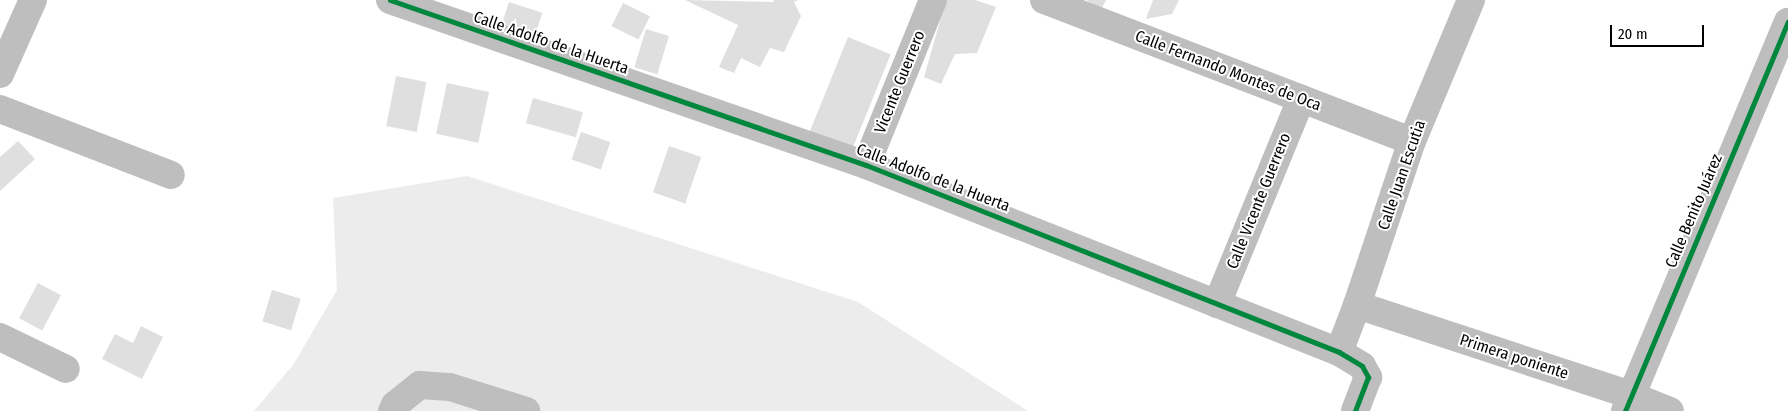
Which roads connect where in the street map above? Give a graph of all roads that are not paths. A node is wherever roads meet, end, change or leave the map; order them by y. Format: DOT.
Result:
graph roads {
  1 [pos="33,0"];
  2 [pos="933,0"];
  3 [pos="1044,0"];
  4 [pos="1472,0"];
  5 [pos="403,2"];
  6 [pos="1788,22"];
  7 [pos="0,74"];
  8 [pos="1301,99"];
  9 [pos="0,109"];
  10 [pos="1412,141"];
  11 [pos="866,164"];
  12 [pos="172,175"];
  13 [pos="1217,304"];
  14 [pos="1357,306"];
  15 [pos="0,337"];
  16 [pos="1339,352"];
  17 [pos="66,369"];
  18 [pos="1628,403"];
  19 [pos="392,411"];
  20 [pos="526,411"];
  21 [pos="1355,411"];
  22 [pos="1670,411"];
  1 -- 7 [label="street"];
  2 -- 11 [label="street, Vicente Guerrero"];
  3 -- 8 [label="street, Calle Fernando Montes de Oca"];
  4 -- 10 [label="street, Calle Juan Escutia"];
  5 -- 11 [label="street, Calle Adolfo de la Huerta"];
  6 -- 18 [label="street, Calle Benito Juárez"];
  8 -- 10 [label="street, Calle Fernando Montes de Oca"];
  8 -- 13 [label="street, Calle Vicente Guerrero"];
  9 -- 12 [label="street"];
  10 -- 14 [label="street, Calle Juan Escutia"];
  11 -- 13 [label="street, Calle Adolfo de la Huerta"];
  13 -- 16 [label="street, Calle Adolfo de la Huerta"];
  14 -- 16 [label="street, Calle Juan Escutia"];
  14 -- 18 [label="street, Primera poniente"];
  15 -- 17 [label="street"];
  16 -- 21 [label="street, Calle Adolfo de la Huerta"];
  18 -- 22 [label="street, Primera poniente"];
  19 -- 20 [label="street"];
}
